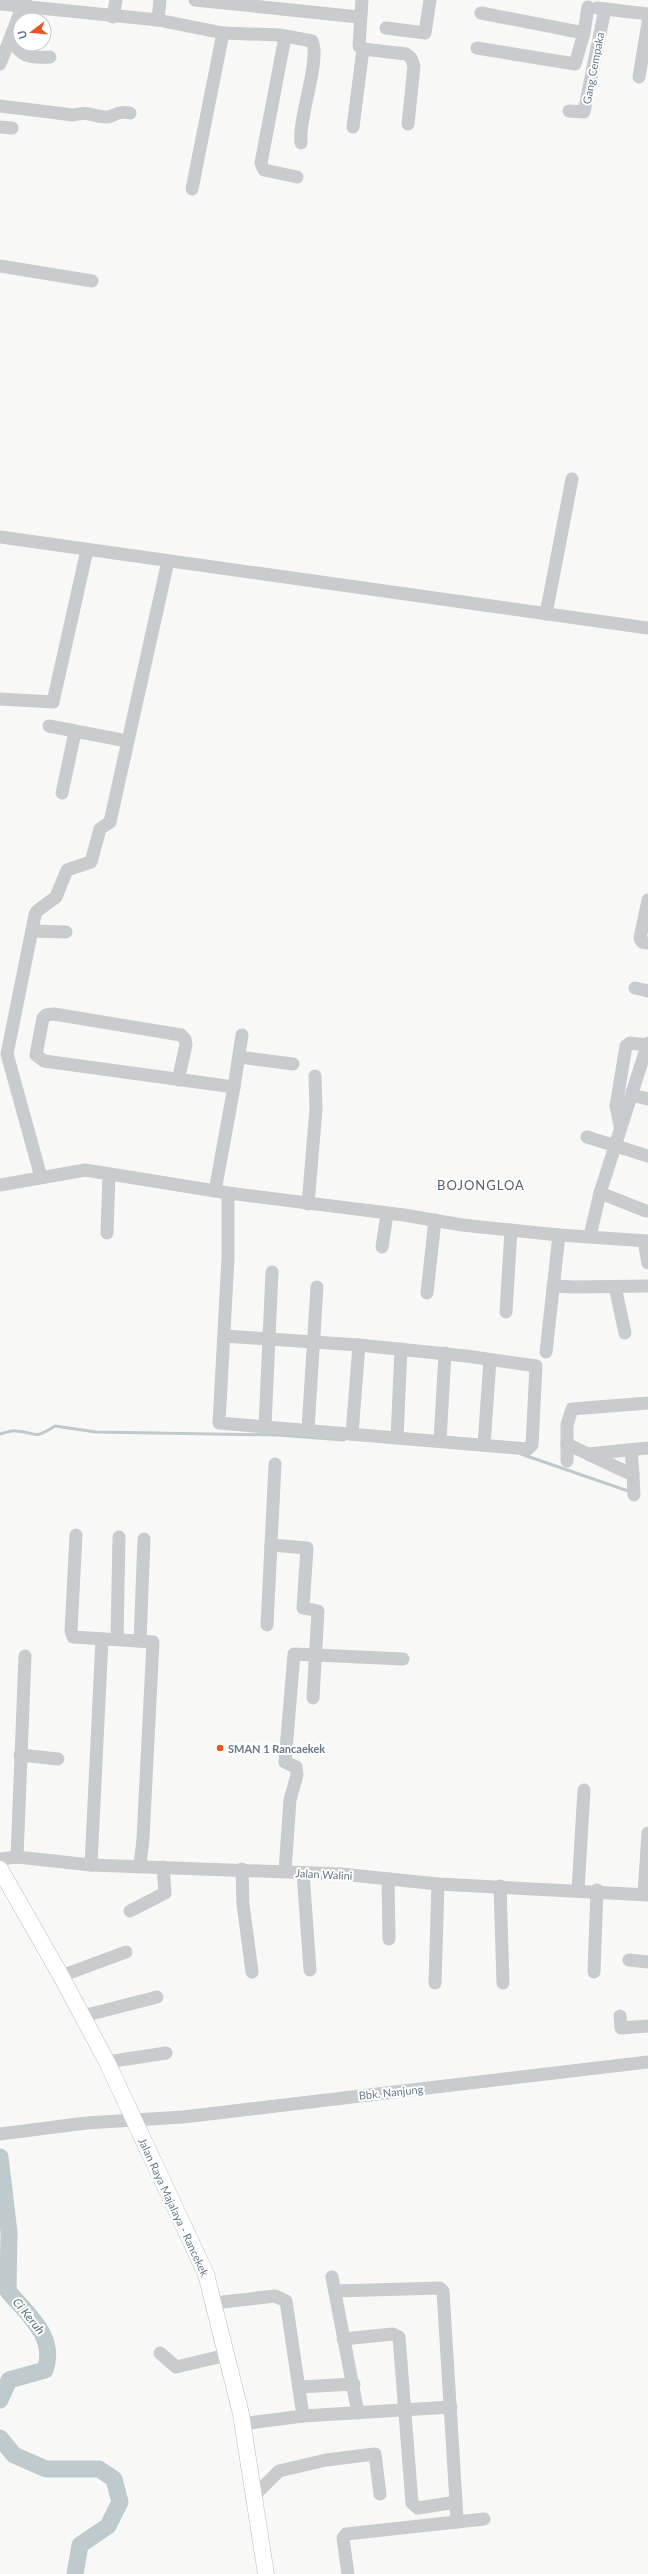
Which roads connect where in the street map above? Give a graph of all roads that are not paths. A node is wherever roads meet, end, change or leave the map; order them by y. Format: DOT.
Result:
graph roads {
  1 [pos="116,0"];
  2 [pos="160,0"];
  3 [pos="199,0"];
  4 [pos="362,0"];
  5 [pos="430,0"];
  6 [pos="24,3"];
  7 [pos="244,3"];
  8 [pos="588,3"];
  9 [pos="0,4"];
  10 [pos="605,9"];
  11 [pos="481,13"];
  12 [pos="648,14"];
  13 [pos="113,17"];
  14 [pos="359,17"];
  15 [pos="158,20"];
  16 [pos="648,23"];
  17 [pos="386,28"];
  18 [pos="223,33"];
  19 [pos="285,36"];
  20 [pos="10,39"];
  21 [pos="583,39"];
  22 [pos="477,48"];
  23 [pos="363,49"];
  24 [pos="50,57"];
  25 [pos="0,64"];
  26 [pos="639,77"];
  27 [pos="0,106"];
  28 [pos="569,111"];
  29 [pos="130,113"];
  30 [pos="408,124"];
  31 [pos="353,127"];
  32 [pos="301,143"];
  33 [pos="297,177"];
  34 [pos="192,189"];
  35 [pos="0,266"];
  36 [pos="92,281"];
  37 [pos="572,479"];
  38 [pos="0,537"];
  39 [pos="87,550"];
  40 [pos="168,562"];
  41 [pos="546,614"];
  42 [pos="648,628"];
  43 [pos="0,699"];
  44 [pos="49,726"];
  45 [pos="75,732"];
  46 [pos="127,741"];
  47 [pos="62,793"];
  48 [pos="648,900"];
  49 [pos="33,931"];
  50 [pos="66,932"];
  51 [pos="648,943"];
  52 [pos="635,988"];
  53 [pos="648,991"];
  54 [pos="242,1034"];
  55 [pos="648,1044"];
  56 [pos="239,1057"];
  57 [pos="293,1064"];
  58 [pos="316,1076"];
  59 [pos="178,1080"];
  60 [pos="234,1087"];
  61 [pos="632,1095"];
  62 [pos="648,1099"];
  63 [pos="620,1126"];
  64 [pos="588,1137"];
  65 [pos="614,1144"];
  66 [pos="648,1156"];
  67 [pos="109,1175"];
  68 [pos="41,1177"];
  69 [pos="0,1185"];
  70 [pos="222,1192"];
  71 [pos="600,1193"];
  72 [pos="308,1204"];
  73 [pos="646,1211"];
  74 [pos="387,1214"];
  75 [pos="435,1220"];
  76 [pos="511,1230"];
  77 [pos="107,1233"];
  78 [pos="559,1235"];
  79 [pos="590,1236"];
  80 [pos="646,1241"];
  81 [pos="382,1247"];
  82 [pos="648,1263"];
  83 [pos="272,1272"];
  84 [pos="553,1286"];
  85 [pos="648,1286"];
  86 [pos="316,1287"];
  87 [pos="615,1287"];
  88 [pos="427,1293"];
  89 [pos="506,1312"];
  90 [pos="625,1333"];
  91 [pos="224,1336"];
  92 [pos="270,1337"];
  93 [pos="313,1341"];
  94 [pos="359,1345"];
  95 [pos="402,1349"];
  96 [pos="546,1352"];
  97 [pos="445,1354"];
  98 [pos="490,1360"];
  99 [pos="648,1403"];
  100 [pos="265,1426"];
  101 [pos="308,1429"];
  102 [pos="352,1434"];
  103 [pos="397,1438"];
  104 [pos="440,1441"];
  105 [pos="567,1444"];
  106 [pos="484,1445"];
  107 [pos="648,1448"];
  108 [pos="631,1450"];
  109 [pos="588,1454"];
  110 [pos="567,1461"];
  111 [pos="275,1464"];
  112 [pos="633,1475"];
  113 [pos="634,1495"];
  114 [pos="76,1535"];
  115 [pos="119,1537"];
  116 [pos="144,1539"];
  117 [pos="271,1544"];
  118 [pos="266,1625"];
  119 [pos="102,1639"];
  120 [pos="117,1639"];
  121 [pos="140,1641"];
  122 [pos="317,1655"];
  123 [pos="25,1656"];
  124 [pos="403,1660"];
  125 [pos="313,1698"];
  126 [pos="20,1755"];
  127 [pos="58,1759"];
  128 [pos="584,1790"];
  129 [pos="648,1833"];
  130 [pos="16,1857"];
  131 [pos="0,1859"];
  132 [pos="91,1865"];
  133 [pos="140,1865"];
  134 [pos="163,1867"];
  135 [pos="0,1869"];
  136 [pos="242,1870"];
  137 [pos="285,1871"];
  138 [pos="303,1873"];
  139 [pos="388,1879"];
  140 [pos="438,1884"];
  141 [pos="500,1886"];
  142 [pos="578,1890"];
  143 [pos="598,1890"];
  144 [pos="646,1894"];
  145 [pos="130,1911"];
  146 [pos="389,1940"];
  147 [pos="126,1952"];
  148 [pos="629,1960"];
  149 [pos="648,1962"];
  150 [pos="310,1970"];
  151 [pos="252,1972"];
  152 [pos="594,1972"];
  153 [pos="61,1976"];
  154 [pos="435,1983"];
  155 [pos="503,1983"];
  156 [pos="157,1996"];
  157 [pos="83,2016"];
  158 [pos="620,2016"];
  159 [pos="648,2026"];
  160 [pos="166,2053"];
  161 [pos="107,2062"];
  162 [pos="648,2062"];
  163 [pos="134,2122"];
  164 [pos="1,2134"];
  165 [pos="332,2277"];
  166 [pos="335,2291"];
  167 [pos="214,2303"];
  168 [pos="343,2339"];
  169 [pos="160,2353"];
  170 [pos="227,2355"];
  171 [pos="354,2384"];
  172 [pos="300,2387"];
  173 [pos="452,2408"];
  174 [pos="405,2411"];
  175 [pos="358,2413"];
  176 [pos="303,2416"];
  177 [pos="242,2424"];
  178 [pos="380,2494"];
  179 [pos="254,2496"];
  180 [pos="456,2502"];
  181 [pos="484,2519"];
  182 [pos="457,2522"];
  183 [pos="266,2574"];
  184 [pos="348,2574"];
  1 -- 13 [label="street"];
  2 -- 15 [label="street"];
  3 -- 7 [label="street"];
  4 -- 14 [label="street"];
  5 -- 17 [label="street"];
  6 -- 9 [label="street"];
  6 -- 13 [label="street"];
  6 -- 20 [label="street"];
  7 -- 14 [label="street"];
  8 -- 10 [label="street"];
  8 -- 21 [label="street"];
  10 -- 12 [label="street"];
  10 -- 28 [label="street, Gang Cempaka"];
  11 -- 21 [label="street"];
  13 -- 15 [label="street"];
  14 -- 23 [label="street"];
  15 -- 18 [label="street"];
  16 -- 26 [label="street"];
  18 -- 19 [label="street"];
  18 -- 34 [label="street"];
  19 -- 32 [label="street"];
  19 -- 33 [label="street"];
  20 -- 24 [label="street"];
  20 -- 25 [label="street"];
  21 -- 22 [label="street"];
  23 -- 30 [label="street"];
  23 -- 31 [label="street"];
  27 -- 29 [label="street"];
  35 -- 36 [label="street"];
  37 -- 41 [label="street"];
  38 -- 39 [label="street"];
  39 -- 40 [label="street"];
  39 -- 43 [label="street"];
  40 -- 41 [label="street"];
  40 -- 46 [label="street"];
  41 -- 42 [label="street"];
  44 -- 45 [label="street"];
  45 -- 46 [label="street"];
  45 -- 47 [label="street"];
  46 -- 49 [label="street"];
  48 -- 51 [label="street"];
  49 -- 50 [label="street"];
  49 -- 68 [label="street"];
  52 -- 53 [label="street"];
  54 -- 56 [label="street"];
  55 -- 61 [label="street"];
  55 -- 63 [label="street"];
  56 -- 57 [label="street"];
  56 -- 60 [label="street"];
  58 -- 72 [label="street"];
  59 -- 59 [label="street"];
  59 -- 60 [label="street"];
  60 -- 70 [label="street"];
  61 -- 62 [label="street"];
  61 -- 63 [label="street"];
  63 -- 65 [label="street"];
  64 -- 65 [label="street"];
  65 -- 66 [label="street"];
  65 -- 71 [label="street"];
  67 -- 68 [label="street"];
  67 -- 70 [label="street"];
  67 -- 77 [label="street"];
  68 -- 69 [label="street"];
  70 -- 72 [label="street"];
  70 -- 91 [label="street"];
  71 -- 73 [label="street"];
  71 -- 79 [label="street"];
  72 -- 74 [label="street"];
  74 -- 75 [label="street"];
  74 -- 81 [label="street"];
  75 -- 76 [label="street"];
  75 -- 88 [label="street"];
  76 -- 78 [label="street"];
  76 -- 89 [label="street"];
  78 -- 79 [label="street"];
  78 -- 84 [label="street"];
  79 -- 80 [label="street"];
  80 -- 82 [label="street"];
  83 -- 92 [label="street"];
  84 -- 87 [label="street"];
  84 -- 96 [label="street"];
  85 -- 87 [label="street"];
  86 -- 93 [label="street"];
  87 -- 90 [label="street"];
  91 -- 92 [label="street"];
  91 -- 100 [label="street"];
  92 -- 93 [label="street"];
  92 -- 100 [label="street"];
  93 -- 94 [label="street"];
  93 -- 101 [label="street"];
  94 -- 95 [label="street"];
  94 -- 102 [label="street"];
  95 -- 97 [label="street"];
  95 -- 103 [label="street"];
  97 -- 98 [label="street"];
  97 -- 104 [label="street"];
  98 -- 106 [label="street"];
  98 -- 106 [label="street"];
  99 -- 105 [label="street"];
  100 -- 101 [label="street"];
  101 -- 102 [label="street"];
  102 -- 103 [label="street"];
  103 -- 104 [label="street"];
  104 -- 106 [label="street"];
  105 -- 109 [label="street"];
  105 -- 110 [label="street"];
  107 -- 108 [label="street"];
  108 -- 109 [label="street"];
  108 -- 112 [label="street"];
  109 -- 112 [label="street"];
  111 -- 117 [label="street"];
  112 -- 113 [label="street"];
  114 -- 119 [label="street"];
  115 -- 120 [label="street"];
  116 -- 121 [label="street"];
  117 -- 118 [label="street"];
  117 -- 122 [label="street"];
  119 -- 120 [label="street"];
  119 -- 132 [label="street"];
  120 -- 121 [label="street"];
  121 -- 133 [label="street"];
  122 -- 124 [label="street"];
  122 -- 125 [label="street"];
  122 -- 137 [label="street"];
  123 -- 126 [label="street"];
  126 -- 127 [label="street"];
  126 -- 130 [label="street"];
  128 -- 142 [label="street"];
  129 -- 144 [label="street"];
  130 -- 131 [label="street, Jalan Walini"];
  130 -- 132 [label="street, Jalan Walini"];
  132 -- 133 [label="street, Jalan Walini"];
  133 -- 134 [label="street, Jalan Walini"];
  134 -- 136 [label="street, Jalan Walini"];
  134 -- 145 [label="street"];
  135 -- 153 [label="main road, Jalan Raya Majalaya - Rancekek"];
  136 -- 137 [label="street, Jalan Walini"];
  136 -- 151 [label="street"];
  137 -- 138 [label="street, Jalan Walini"];
  138 -- 139 [label="street, Jalan Walini"];
  138 -- 150 [label="street"];
  139 -- 140 [label="street, Jalan Walini"];
  139 -- 146 [label="street"];
  140 -- 141 [label="street, Jalan Walini"];
  140 -- 154 [label="street"];
  141 -- 142 [label="street, Jalan Walini"];
  141 -- 155 [label="street"];
  142 -- 143 [label="street, Jalan Walini"];
  143 -- 144 [label="street, Jalan Walini"];
  143 -- 152 [label="street"];
  147 -- 153 [label="street"];
  148 -- 149 [label="street"];
  153 -- 157 [label="main road, Jalan Raya Majalaya - Rancekek"];
  156 -- 157 [label="street"];
  157 -- 161 [label="main road, Jalan Raya Majalaya - Rancekek"];
  158 -- 159 [label="street"];
  160 -- 161 [label="street"];
  161 -- 163 [label="main road, Jalan Raya Majalaya - Rancekek"];
  162 -- 163 [label="street, Bbk. Nanjung"];
  163 -- 164 [label="street, Bbk. Nanjung"];
  163 -- 167 [label="main road, Jalan Raya Majalaya - Rancekek"];
  165 -- 166 [label="street"];
  166 -- 168 [label="street"];
  166 -- 173 [label="street"];
  167 -- 170 [label="main road, Jalan Raya Majalaya - Rancekek"];
  167 -- 172 [label="street"];
  168 -- 171 [label="street"];
  168 -- 174 [label="street"];
  169 -- 170 [label="street"];
  170 -- 177 [label="main road, Jalan Raya Majalaya - Rancekek"];
  171 -- 172 [label="street"];
  171 -- 175 [label="street"];
  172 -- 176 [label="street"];
  173 -- 174 [label="street"];
  173 -- 180 [label="street"];
  174 -- 175 [label="street"];
  174 -- 180 [label="street"];
  175 -- 176 [label="street"];
  176 -- 177 [label="street"];
  177 -- 179 [label="main road, Jalan Raya Majalaya - Rancekek"];
  178 -- 179 [label="street"];
  179 -- 183 [label="main road, Jalan Raya Majalaya - Rancekek"];
  180 -- 182 [label="street"];
  181 -- 182 [label="street"];
  182 -- 184 [label="street"];
}
